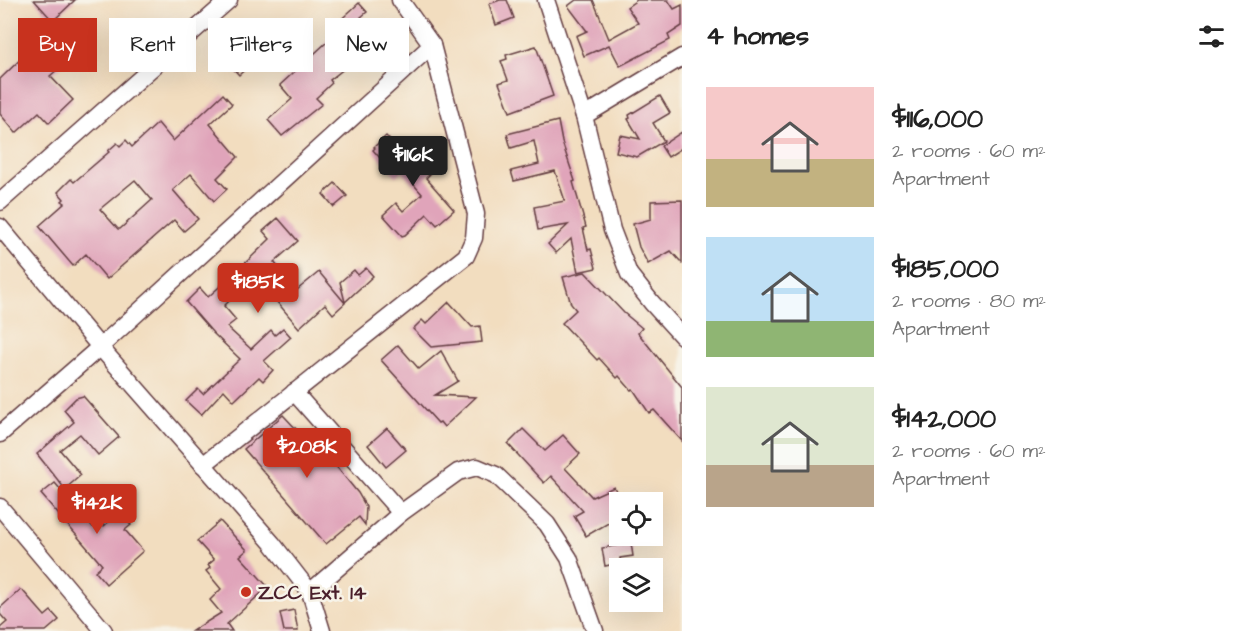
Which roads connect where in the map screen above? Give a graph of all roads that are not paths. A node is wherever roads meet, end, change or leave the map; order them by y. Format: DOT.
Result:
graph roads {
  1 [pos="228,0"];
  2 [pos="400,0"];
  3 [pos="546,0"];
  4 [pos="432,45"];
  5 [pos="682,57"];
  6 [pos="584,116"];
  7 [pos="0,202"];
  8 [pos="0,226"];
  9 [pos="682,335"];
  10 [pos="100,347"];
  11 [pos="294,392"];
  12 [pos="0,434"];
  13 [pos="203,465"];
  14 [pos="0,507"];
  15 [pos="401,513"];
  16 [pos="310,592"];
  17 [pos="104,631"];
  18 [pos="322,631"];
  19 [pos="595,631"];
  1 -- 7 [label="street"];
  2 -- 4 [label="street"];
  3 -- 6 [label="street"];
  4 -- 10 [label="street"];
  4 -- 11 [label="street"];
  5 -- 6 [label="street"];
  6 -- 9 [label="street"];
  8 -- 10 [label="street"];
  10 -- 12 [label="street"];
  10 -- 13 [label="street"];
  11 -- 13 [label="street"];
  11 -- 15 [label="street"];
  13 -- 16 [label="street"];
  14 -- 17 [label="street"];
  15 -- 16 [label="street"];
  15 -- 19 [label="street"];
  16 -- 18 [label="street"];
}
